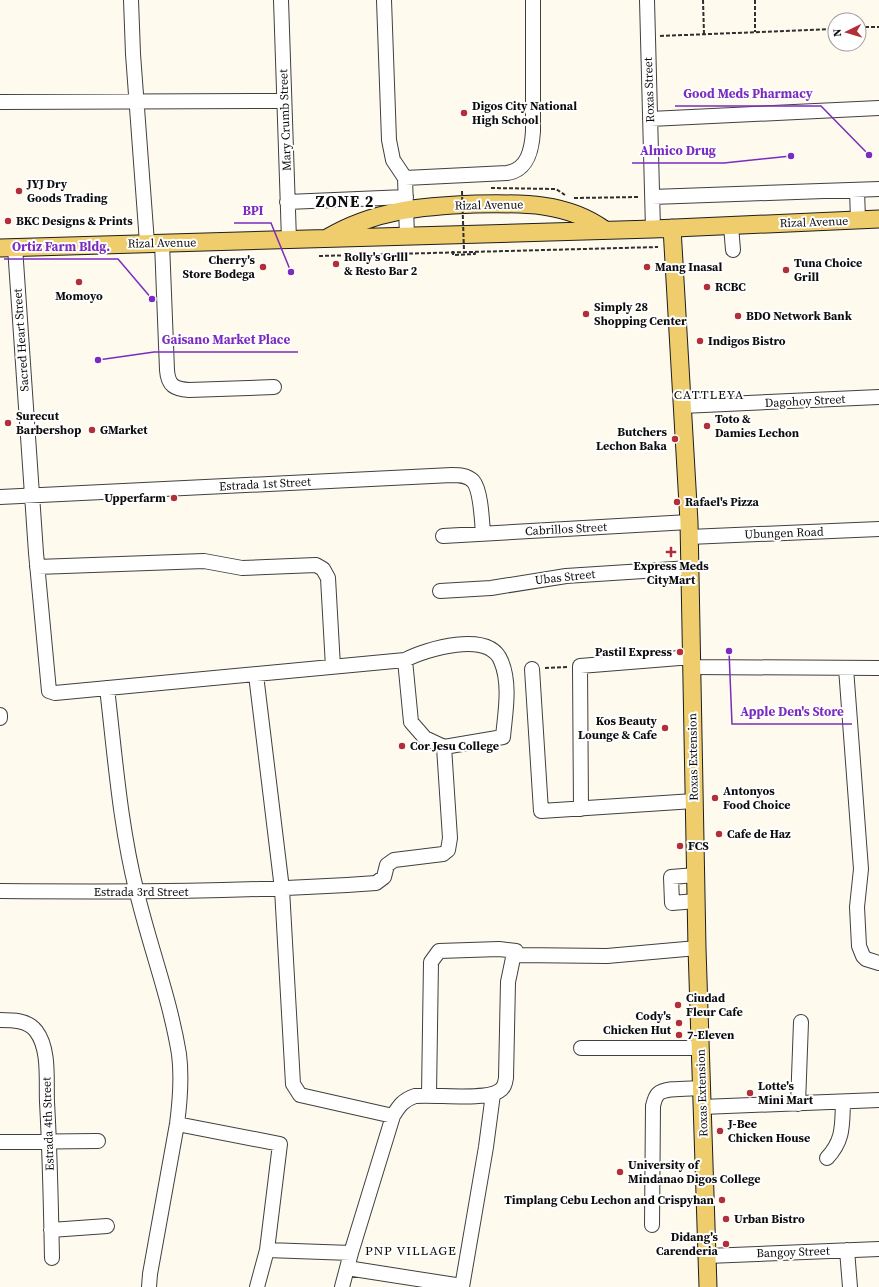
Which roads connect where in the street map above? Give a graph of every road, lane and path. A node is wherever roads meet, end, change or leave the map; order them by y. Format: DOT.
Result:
graph roads {
  1 [pos="131,0"];
  2 [pos="281,0"];
  3 [pos="384,0"];
  4 [pos="532,0"];
  5 [pos="647,0"];
  6 [pos="703,0"];
  7 [pos="755,0"];
  8 [pos="879,27"];
  9 [pos="827,28"];
  10 [pos="867,28"];
  11 [pos="756,32"];
  12 [pos="704,34"];
  13 [pos="648,36"];
  14 [pos="136,101"];
  15 [pos="284,101"];
  16 [pos="0,102"];
  17 [pos="879,108"];
  18 [pos="650,119"];
  19 [pos="405,178"];
  20 [pos="485,187"];
  21 [pos="879,189"];
  22 [pos="462,190"];
  23 [pos="857,190"];
  24 [pos="652,197"];
  25 [pos="287,202"];
  26 [pos="406,203"];
  27 [pos="858,220"];
  28 [pos="879,220"];
  29 [pos="731,226"];
  30 [pos="672,228"];
  31 [pos="653,229"];
  32 [pos="605,230"];
  33 [pos="408,236"];
  34 [pos="325,239"];
  35 [pos="288,240"];
  36 [pos="155,243"];
  37 [pos="8,248"];
  38 [pos="733,250"];
  39 [pos="453,251"];
  40 [pos="464,251"];
  41 [pos="474,251"];
  42 [pos="674,253"];
  43 [pos="319,256"];
  44 [pos="274,387"];
  45 [pos="879,397"];
  46 [pos="682,406"];
  47 [pos="32,495"];
  48 [pos="0,497"];
  49 [pos="689,529"];
  50 [pos="879,529"];
  51 [pos="483,534"];
  52 [pos="443,536"];
  53 [pos="37,567"];
  54 [pos="690,568"];
  55 [pos="440,591"];
  56 [pos="405,660"];
  57 [pos="692,662"];
  58 [pos="333,666"];
  59 [pos="580,666"];
  60 [pos="846,668"];
  61 [pos="879,668"];
  62 [pos="532,669"];
  63 [pos="257,679"];
  64 [pos="107,688"];
  65 [pos="444,747"];
  66 [pos="694,801"];
  67 [pos="581,809"];
  68 [pos="696,875"];
  69 [pos="282,889"];
  70 [pos="0,891"];
  71 [pos="137,892"];
  72 [pos="696,902"];
  73 [pos="697,948"];
  74 [pos="518,955"];
  75 [pos="879,963"];
  76 [pos="0,1020"];
  77 [pos="801,1022"];
  78 [pos="581,1048"];
  79 [pos="700,1048"];
  80 [pos="702,1088"];
  81 [pos="428,1094"];
  82 [pos="493,1094"];
  83 [pos="879,1100"];
  84 [pos="843,1102"];
  85 [pos="798,1104"];
  86 [pos="702,1107"];
  87 [pos="393,1116"];
  88 [pos="177,1124"];
  89 [pos="98,1141"];
  90 [pos="0,1142"];
  91 [pos="49,1142"];
  92 [pos="827,1158"];
  93 [pos="652,1225"];
  94 [pos="107,1226"];
  95 [pos="51,1230"];
  96 [pos="879,1249"];
  97 [pos="266,1250"];
  98 [pos="846,1250"];
  99 [pos="351,1253"];
  100 [pos="707,1256"];
  101 [pos="52,1258"];
  102 [pos="347,1268"];
  103 [pos="149,1287"];
  104 [pos="257,1287"];
  105 [pos="342,1287"];
  106 [pos="462,1287"];
  107 [pos="708,1287"];
  108 [pos="850,1287"];
  1 -- 14 [label="street"];
  2 -- 15 [label="street, Mary Crumb Street"];
  3 -- 19 [label="street"];
  4 -- 19 [label="street"];
  5 -- 13 [label="street, Roxas Street"];
  6 -- 12 [label="path"];
  7 -- 11 [label="path"];
  8 -- 10 [label="path"];
  9 -- 11 [label="path"];
  11 -- 12 [label="path"];
  12 -- 13 [label="path"];
  13 -- 18 [label="street, Roxas Street"];
  14 -- 15 [label="street"];
  14 -- 16 [label="street"];
  14 -- 36 [label="street"];
  15 -- 25 [label="street, Mary Crumb Street"];
  17 -- 18 [label="street"];
  18 -- 24 [label="street, Roxas Street"];
  19 -- 26 [label="street"];
  20 -- 24 [label="path"];
  21 -- 23 [label="street"];
  22 -- 40 [label="path, bridge"];
  23 -- 24 [label="street"];
  23 -- 27 [label="street"];
  24 -- 31 [label="street, Roxas Street"];
  25 -- 26 [label="street"];
  25 -- 35 [label="street, Mary Crumb Street"];
  26 -- 32 [label="main road, Rizal Avenue"];
  26 -- 33 [label="street"];
  26 -- 34 [label="main road, Rizal Avenue"];
  27 -- 28 [label="main road, Rizal Avenue"];
  27 -- 29 [label="main road, Rizal Avenue"];
  29 -- 30 [label="main road, Rizal Avenue"];
  29 -- 38 [label="street"];
  30 -- 31 [label="main road, Rizal Avenue"];
  30 -- 42 [label="main road, Roxas Extension"];
  31 -- 32 [label="main road, Rizal Avenue"];
  32 -- 33 [label="main road, Rizal Avenue"];
  33 -- 34 [label="main road, Rizal Avenue"];
  34 -- 35 [label="main road, Rizal Avenue"];
  35 -- 36 [label="main road, Rizal Avenue"];
  36 -- 37 [label="main road, Rizal Avenue"];
  36 -- 44 [label="street"];
  37 -- 47 [label="street, Sacred Heart Street"];
  39 -- 40 [label="path"];
  39 -- 41 [label="path"];
  39 -- 43 [label="path"];
  40 -- 41 [label="path"];
  41 -- 42 [label="path"];
  42 -- 46 [label="main road, Roxas Extension"];
  45 -- 46 [label="street, Dagohoy Street"];
  46 -- 49 [label="main road, Roxas Extension"];
  47 -- 48 [label="street, Estrada 1st Street"];
  47 -- 51 [label="street, Estrada 1st Street"];
  47 -- 53 [label="street, Sacred Heart Street"];
  49 -- 50 [label="street, Ubungen Road"];
  49 -- 51 [label="street, Cabrillos Street"];
  49 -- 54 [label="main road, Roxas Extension"];
  51 -- 52 [label="street, Cabrillos Street"];
  53 -- 58 [label="street"];
  53 -- 64 [label="street, Sacred Heart Street"];
  54 -- 55 [label="street, Ubas Street"];
  54 -- 57 [label="main road, Roxas Extension"];
  56 -- 58 [label="street"];
  56 -- 65 [label="street"];
  56 -- 65 [label="street"];
  57 -- 59 [label="street"];
  57 -- 60 [label="street"];
  57 -- 66 [label="main road, Roxas Extension"];
  58 -- 63 [label="street"];
  59 -- 62 [label="path"];
  59 -- 67 [label="street"];
  60 -- 61 [label="street"];
  60 -- 75 [label="street"];
  62 -- 67 [label="street"];
  63 -- 64 [label="street"];
  63 -- 69 [label="street"];
  64 -- 71 [label="street"];
  65 -- 69 [label="street, Estrada 3rd Street"];
  66 -- 67 [label="street"];
  66 -- 68 [label="main road, Roxas Extension"];
  68 -- 72 [label="main road, Roxas Extension"];
  68 -- 72 [label="street"];
  69 -- 71 [label="street, Estrada 3rd Street"];
  69 -- 87 [label="street"];
  70 -- 71 [label="street, Estrada 3rd Street"];
  71 -- 88 [label="street"];
  72 -- 73 [label="main road, Roxas Extension"];
  73 -- 74 [label="street"];
  73 -- 79 [label="main road, Roxas Extension"];
  74 -- 81 [label="street"];
  74 -- 82 [label="street"];
  76 -- 91 [label="street, Estrada 4th Street"];
  77 -- 85 [label="street"];
  78 -- 79 [label="street"];
  79 -- 80 [label="main road, Roxas Extension"];
  80 -- 86 [label="main road, Roxas Extension"];
  80 -- 93 [label="street"];
  81 -- 82 [label="street"];
  81 -- 87 [label="street"];
  82 -- 106 [label="street"];
  83 -- 84 [label="street"];
  84 -- 85 [label="street"];
  84 -- 92 [label="street"];
  85 -- 86 [label="street"];
  86 -- 100 [label="main road, Roxas Extension"];
  87 -- 99 [label="street"];
  88 -- 97 [label="street"];
  88 -- 103 [label="street"];
  89 -- 91 [label="street"];
  90 -- 91 [label="street"];
  91 -- 95 [label="street, Estrada 4th Street"];
  94 -- 95 [label="street"];
  95 -- 101 [label="street, Estrada 4th Street"];
  96 -- 98 [label="street, Bangoy Street"];
  97 -- 99 [label="street"];
  97 -- 104 [label="street"];
  98 -- 100 [label="street, Bangoy Street"];
  98 -- 108 [label="street"];
  99 -- 102 [label="street"];
  100 -- 107 [label="main road, Roxas Extension"];
  102 -- 105 [label="street"];
  102 -- 106 [label="street"];
}
